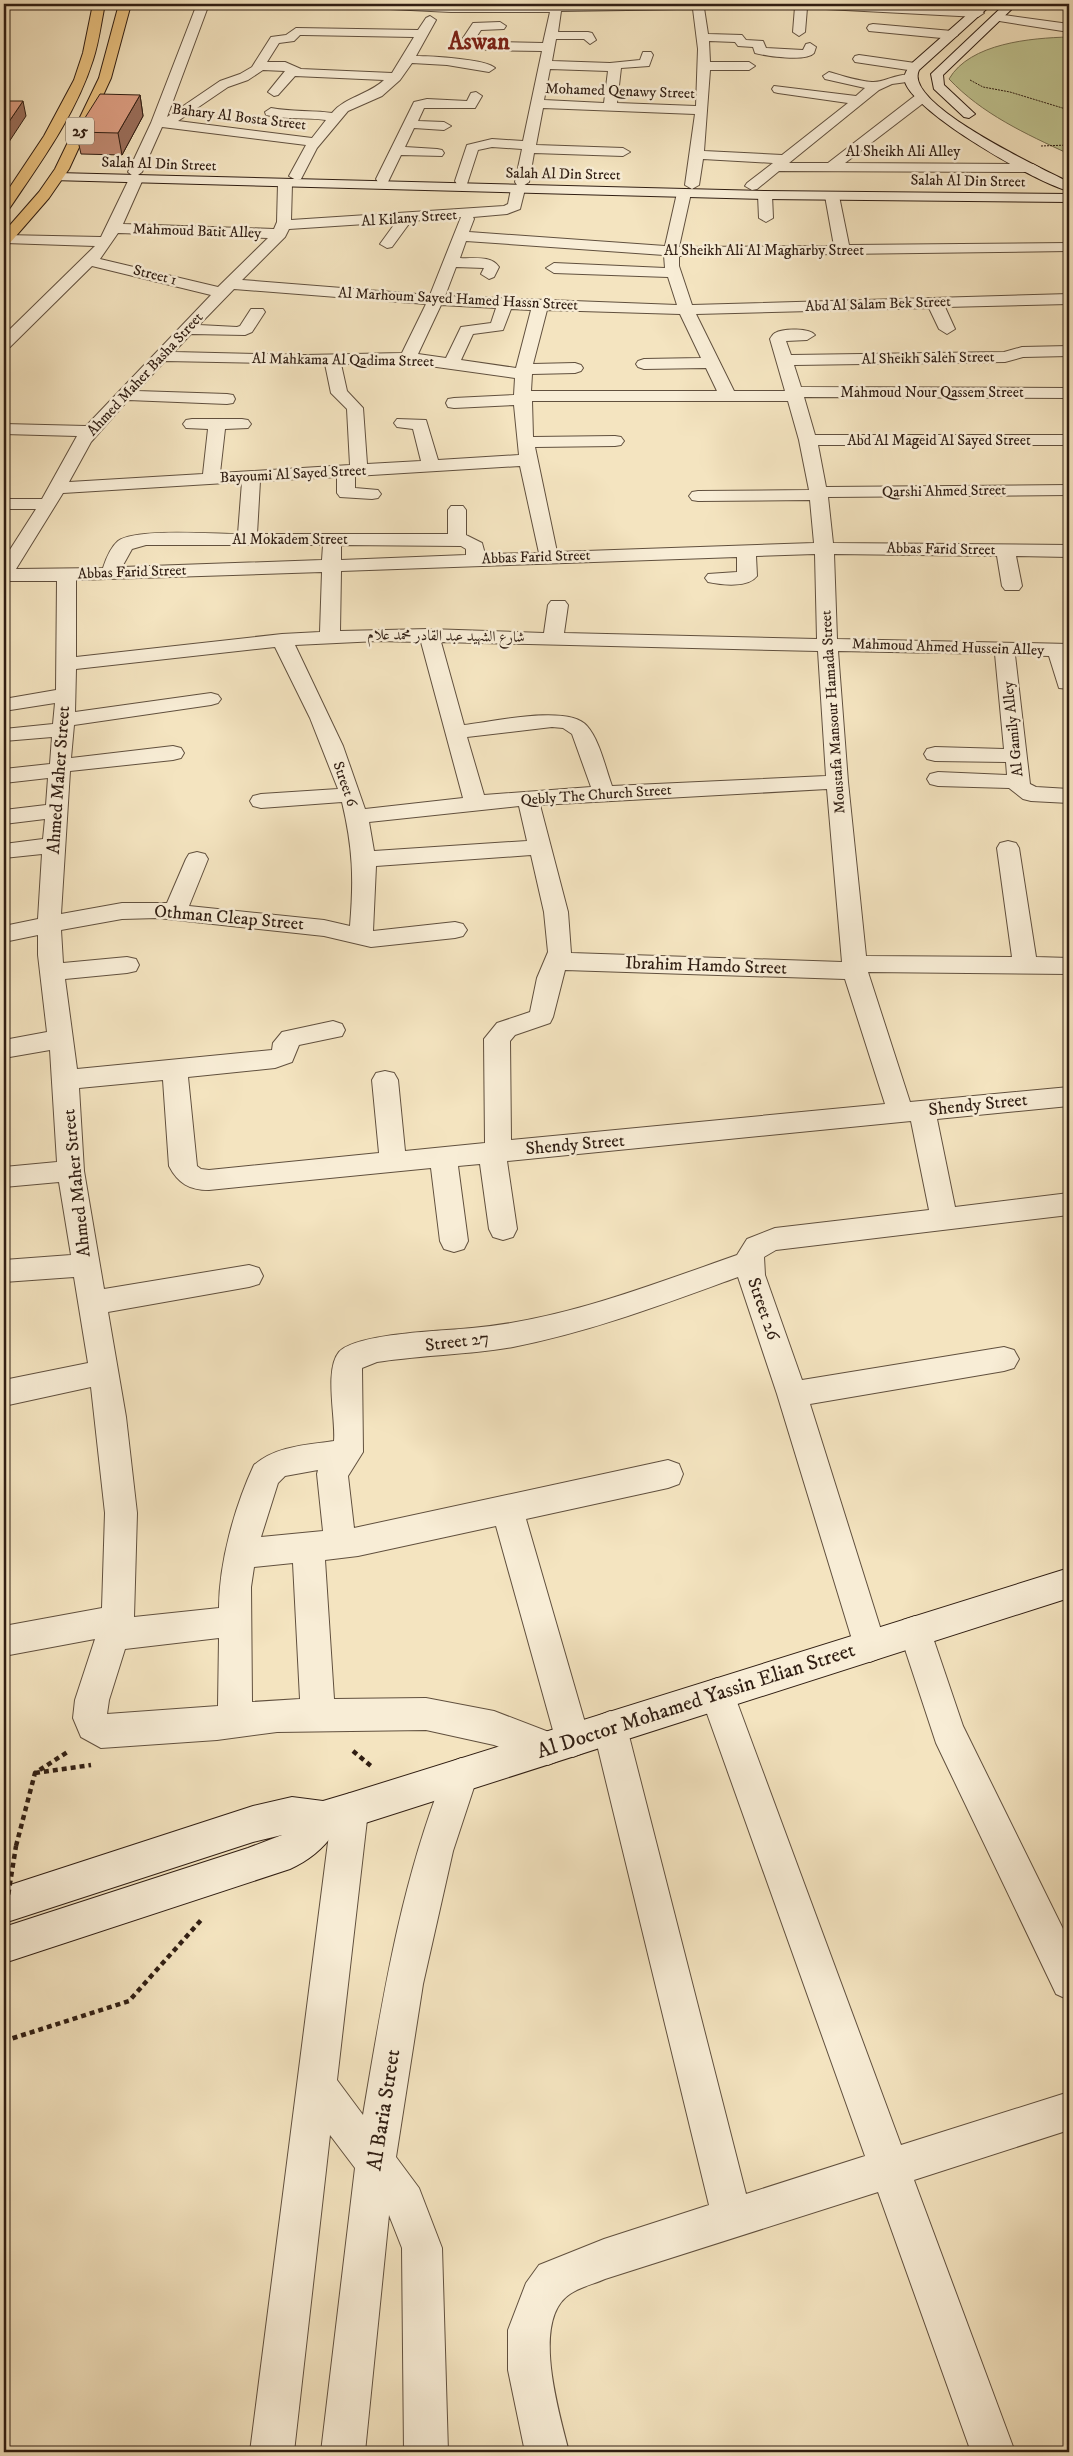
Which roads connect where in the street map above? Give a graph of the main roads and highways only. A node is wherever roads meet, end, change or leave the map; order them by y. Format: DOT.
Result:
graph roads {
  1 [pos="99,4"];
  2 [pos="124,6"];
  3 [pos="50,136"];
  4 [pos="59,173"];
  5 [pos="4,206"];
  6 [pos="4,240"];
  1 -- 3 [label="main road, 25"];
  2 -- 4 [label="main road, 25"];
  3 -- 4 [label="main road"];
  3 -- 5 [label="main road, 25"];
  4 -- 6 [label="main road, 25"];
}
